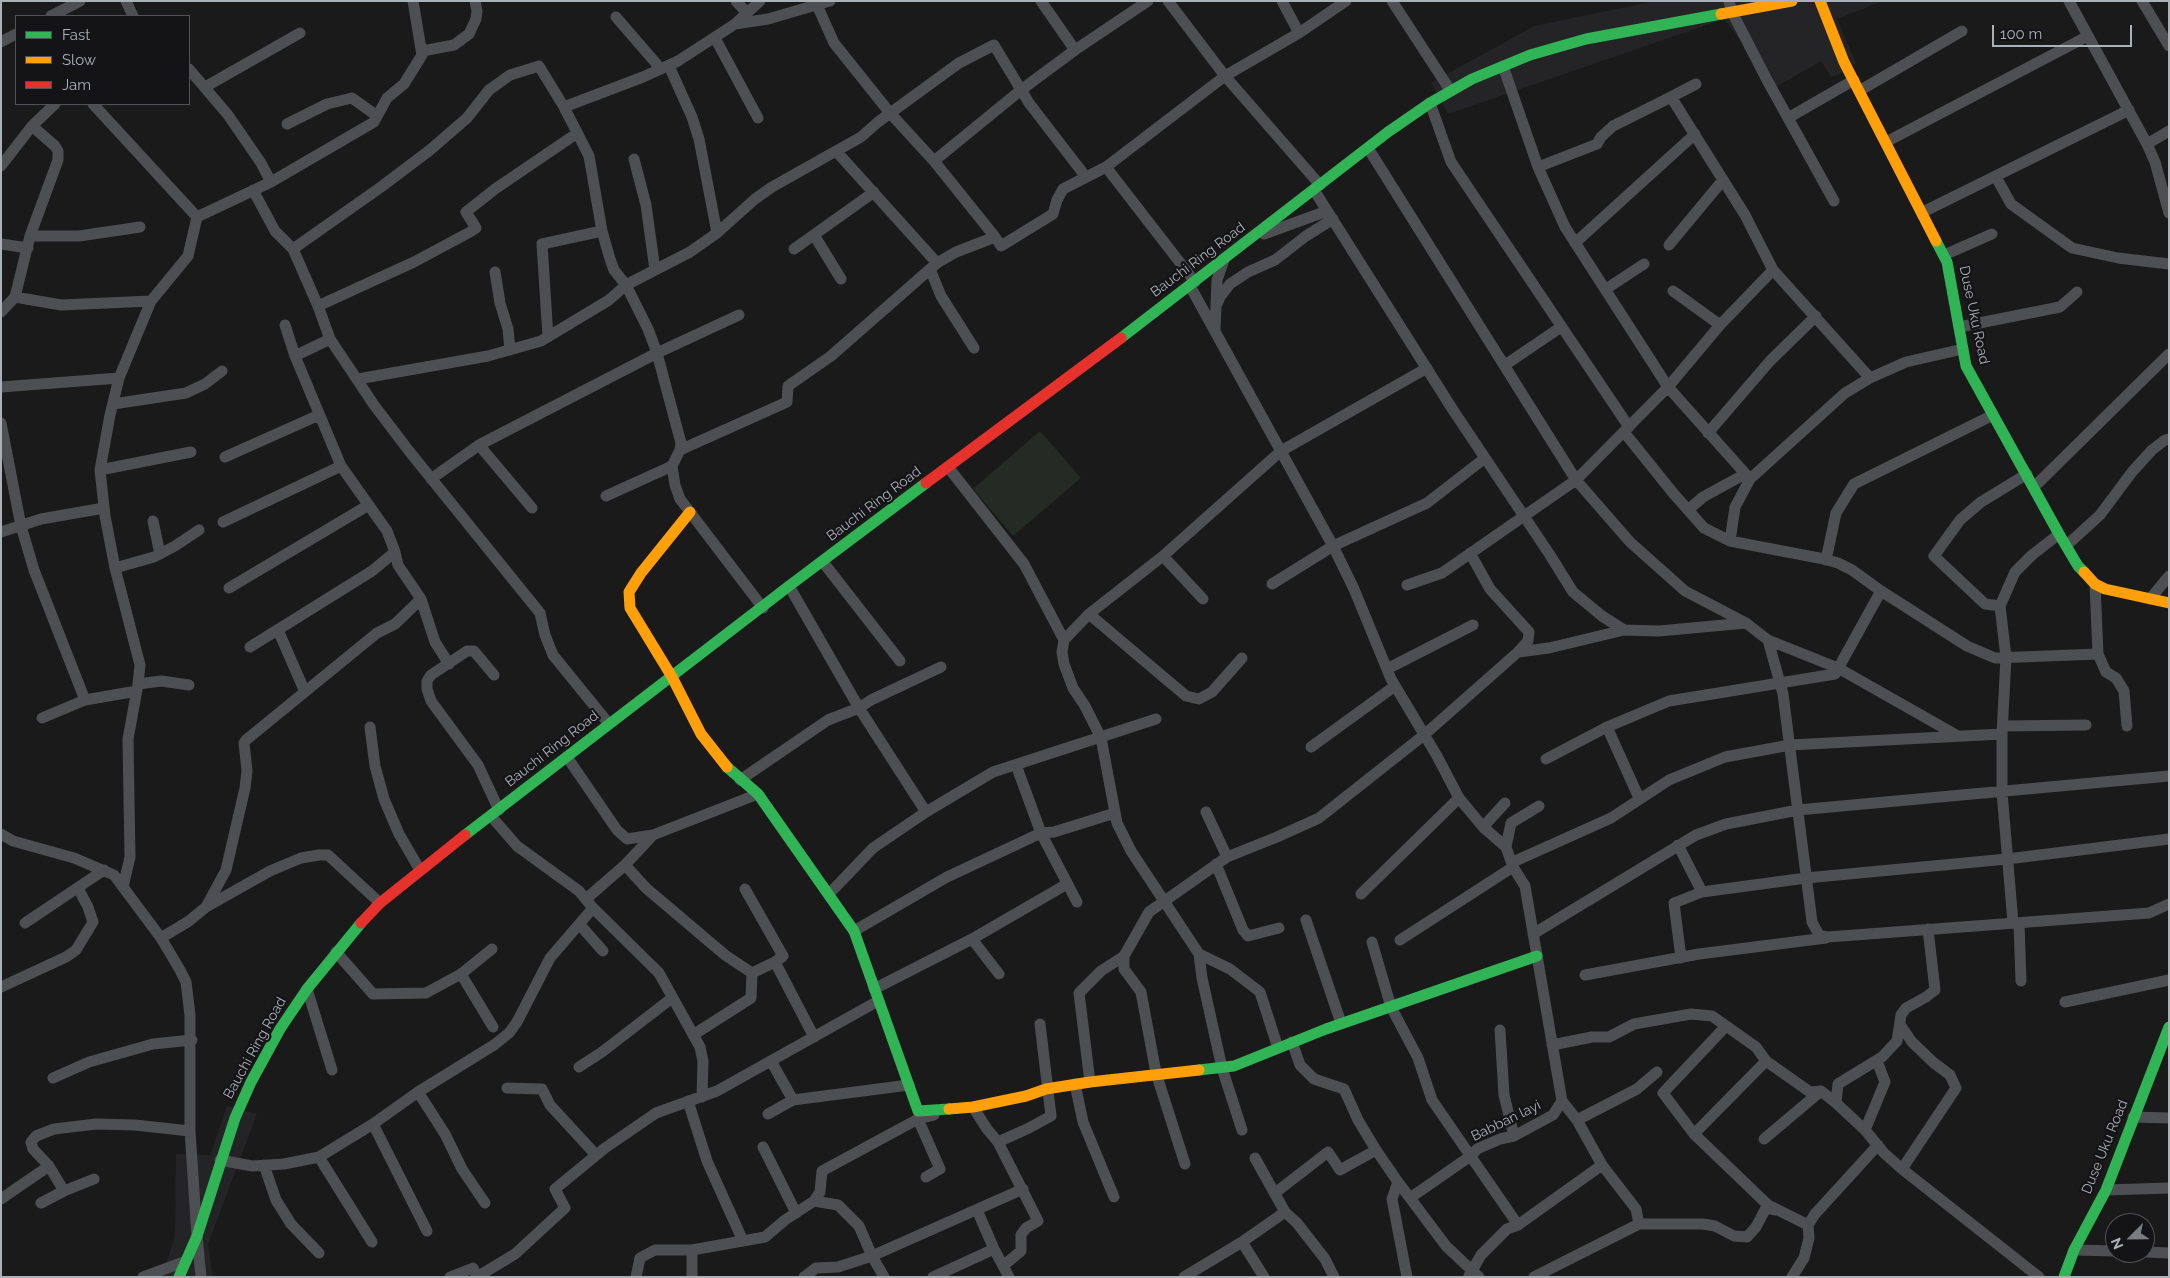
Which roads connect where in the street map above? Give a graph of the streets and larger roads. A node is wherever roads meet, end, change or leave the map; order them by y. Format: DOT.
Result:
graph roads {
  1 [pos="80,1"];
  2 [pos="126,1"];
  3 [pos="413,1"];
  4 [pos="475,1"];
  5 [pos="736,1"];
  6 [pos="760,1"];
  7 [pos="830,1"];
  8 [pos="1040,1"];
  9 [pos="1148,1"];
  10 [pos="1168,1"];
  11 [pos="1282,1"];
  12 [pos="1346,1"];
  13 [pos="1392,1"];
  14 [pos="1820,1"];
  15 [pos="2069,1"];
  16 [pos="2142,1"];
  17 [pos="1786,2"];
  18 [pos="817,5"];
  19 [pos="1730,6"];
  20 [pos="746,12"];
  21 [pos="53,15"];
  22 [pos="133,15"];
  23 [pos="616,17"];
  24 [pos="735,24"];
  25 [pos="1962,31"];
  26 [pos="1299,32"];
  27 [pos="300,33"];
  28 [pos="15,35"];
  29 [pos="2088,36"];
  30 [pos="715,38"];
  31 [pos="1,42"];
  32 [pos="2169,46"];
  33 [pos="1075,50"];
  34 [pos="422,51"];
  35 [pos="1503,66"];
  36 [pos="665,68"];
  37 [pos="190,70"];
  38 [pos="1225,76"];
  39 [pos="1696,84"];
  40 [pos="1856,86"];
  41 [pos="205,87"];
  42 [pos="1021,90"];
  43 [pos="1450,90"];
  44 [pos="1671,98"];
  45 [pos="1430,103"];
  46 [pos="54,105"];
  47 [pos="94,105"];
  48 [pos="564,107"];
  49 [pos="2129,110"];
  50 [pos="890,113"];
  51 [pos="377,116"];
  52 [pos="758,118"];
  53 [pos="1788,118"];
  54 [pos="287,124"];
  55 [pos="32,126"];
  56 [pos="2169,131"];
  57 [pos="576,134"];
  58 [pos="1695,134"];
  59 [pos="1886,142"];
  60 [pos="2147,144"];
  61 [pos="1368,148"];
  62 [pos="836,151"];
  63 [pos="634,159"];
  64 [pos="934,161"];
  65 [pos="1,166"];
  66 [pos="1106,167"];
  67 [pos="1538,167"];
  68 [pos="1086,177"];
  69 [pos="1996,177"];
  70 [pos="1723,180"];
  71 [pos="271,182"];
  72 [pos="1317,188"];
  73 [pos="253,190"];
  74 [pos="874,192"];
  75 [pos="1834,201"];
  76 [pos="1923,212"];
  77 [pos="2169,213"];
  78 [pos="1330,215"];
  79 [pos="198,217"];
  80 [pos="140,227"];
  81 [pos="602,232"];
  82 [pos="717,233"];
  83 [pos="1992,234"];
  84 [pos="814,235"];
  85 [pos="30,236"];
  86 [pos="995,237"];
  87 [pos="1250,239"];
  88 [pos="1575,243"];
  89 [pos="1,244"];
  90 [pos="1669,245"];
  91 [pos="28,248"];
  92 [pos="293,249"];
  93 [pos="794,249"];
  94 [pos="1944,255"];
  95 [pos="1225,259"];
  96 [pos="1644,264"];
  97 [pos="2169,264"];
  98 [pos="934,266"];
  99 [pos="655,270"];
  100 [pos="1773,270"];
  101 [pos="495,272"];
  102 [pos="841,279"];
  103 [pos="1193,284"];
  104 [pos="626,285"];
  105 [pos="1606,289"];
  106 [pos="1673,291"];
  107 [pos="2077,292"];
  108 [pos="15,297"];
  109 [pos="151,301"];
  110 [pos="1217,304"];
  111 [pos="318,306"];
  112 [pos="1,312"];
  113 [pos="740,315"];
  114 [pos="1816,316"];
  115 [pos="285,325"];
  116 [pos="1720,325"];
  117 [pos="1561,327"];
  118 [pos="1959,327"];
  119 [pos="1215,331"];
  120 [pos="548,337"];
  121 [pos="330,339"];
  122 [pos="974,348"];
  123 [pos="1963,349"];
  124 [pos="510,350"];
  125 [pos="657,353"];
  126 [pos="2169,354"];
  127 [pos="296,356"];
  128 [pos="1505,365"];
  129 [pos="1427,368"];
  130 [pos="222,371"];
  131 [pos="119,378"];
  132 [pos="1870,378"];
  133 [pos="358,379"];
  134 [pos="1668,387"];
  135 [pos="1,388"];
  136 [pos="113,404"];
  137 [pos="319,415"];
  138 [pos="1993,415"];
  139 [pos="1,423"];
  140 [pos="1627,429"];
  141 [pos="1708,433"];
  142 [pos="2169,440"];
  143 [pos="479,444"];
  144 [pos="680,450"];
  145 [pos="1281,451"];
  146 [pos="191,452"];
  147 [pos="225,457"];
  148 [pos="1486,458"];
  149 [pos="341,466"];
  150 [pos="672,466"];
  151 [pos="948,468"];
  152 [pos="100,470"];
  153 [pos="2027,474"];
  154 [pos="1747,477"];
  155 [pos="431,479"];
  156 [pos="1576,480"];
  157 [pos="2034,487"];
  158 [pos="606,496"];
  159 [pos="367,506"];
  160 [pos="104,508"];
  161 [pos="532,508"];
  162 [pos="1688,510"];
  163 [pos="690,512"];
  164 [pos="1524,516"];
  165 [pos="152,521"];
  166 [pos="223,522"];
  167 [pos="21,526"];
  168 [pos="199,530"];
  169 [pos="1,532"];
  170 [pos="2059,534"];
  171 [pos="1730,541"];
  172 [pos="2066,545"];
  173 [pos="1333,546"];
  174 [pos="395,552"];
  175 [pos="1470,553"];
  176 [pos="160,554"];
  177 [pos="1163,556"];
  178 [pos="1826,560"];
  179 [pos="823,562"];
  180 [pos="115,568"];
  181 [pos="2169,576"];
  182 [pos="1272,584"];
  183 [pos="1408,584"];
  184 [pos="2095,584"];
  185 [pos="790,586"];
  186 [pos="229,588"];
  187 [pos="1881,591"];
  188 [pos="420,599"];
  189 [pos="1203,599"];
  190 [pos="2150,599"];
  191 [pos="2169,603"];
  192 [pos="2000,606"];
  193 [pos="763,608"];
  194 [pos="1089,614"];
  195 [pos="1746,622"];
  196 [pos="1472,625"];
  197 [pos="278,630"];
  198 [pos="1624,630"];
  199 [pos="1064,640"];
  200 [pos="1768,640"];
  201 [pos="250,647"];
  202 [pos="1518,652"];
  203 [pos="2098,654"];
  204 [pos="2006,657"];
  205 [pos="1242,658"];
  206 [pos="900,661"];
  207 [pos="449,664"];
  208 [pos="941,667"];
  209 [pos="1838,668"];
  210 [pos="1387,669"];
  211 [pos="494,675"];
  212 [pos="672,677"];
  213 [pos="1780,682"];
  214 [pos="189,685"];
  215 [pos="1395,686"];
  216 [pos="138,688"];
  217 [pos="305,692"];
  218 [pos="85,700"];
  219 [pos="859,708"];
  220 [pos="42,718"];
  221 [pos="1156,719"];
  222 [pos="609,724"];
  223 [pos="2086,725"];
  224 [pos="2127,726"];
  225 [pos="370,727"];
  226 [pos="1607,727"];
  227 [pos="2002,730"];
  228 [pos="1424,735"];
  229 [pos="1958,736"];
  230 [pos="1101,738"];
  231 [pos="1790,744"];
  232 [pos="1311,747"];
  233 [pos="567,757"];
  234 [pos="1546,759"];
  235 [pos="1016,765"];
  236 [pos="2169,776"];
  237 [pos="740,780"];
  238 [pos="2002,792"];
  239 [pos="758,794"];
  240 [pos="1459,798"];
  241 [pos="1639,798"];
  242 [pos="1505,803"];
  243 [pos="1539,806"];
  244 [pos="1798,810"];
  245 [pos="495,812"];
  246 [pos="926,812"];
  247 [pos="1206,812"];
  248 [pos="1115,813"];
  249 [pos="1483,827"];
  250 [pos="1041,833"];
  251 [pos="1,834"];
  252 [pos="653,835"];
  253 [pos="2169,838"];
  254 [pos="1678,845"];
  255 [pos="1506,847"];
  256 [pos="1227,857"];
  257 [pos="2007,859"];
  258 [pos="1216,864"];
  259 [pos="625,865"];
  260 [pos="1513,865"];
  261 [pos="104,870"];
  262 [pos="420,870"];
  263 [pos="1806,878"];
  264 [pos="1067,884"];
  265 [pos="122,887"];
  266 [pos="78,888"];
  267 [pos="745,888"];
  268 [pos="1702,892"];
  269 [pos="829,894"];
  270 [pos="1361,894"];
  271 [pos="1163,901"];
  272 [pos="1077,902"];
  273 [pos="380,903"];
  274 [pos="590,904"];
  275 [pos="2169,904"];
  276 [pos="206,907"];
  277 [pos="1306,920"];
  278 [pos="25,923"];
  279 [pos="2016,923"];
  280 [pos="580,925"];
  281 [pos="1279,928"];
  282 [pos="1928,929"];
  283 [pos="854,931"];
  284 [pos="1533,934"];
  285 [pos="1828,937"];
  286 [pos="161,938"];
  287 [pos="972,939"];
  288 [pos="1400,940"];
  289 [pos="1372,942"];
  290 [pos="492,949"];
  291 [pos="603,951"];
  292 [pos="336,952"];
  293 [pos="1199,954"];
  294 [pos="1124,956"];
  295 [pos="1537,956"];
  296 [pos="1681,958"];
  297 [pos="775,962"];
  298 [pos="752,973"];
  299 [pos="461,974"];
  300 [pos="999,974"];
  301 [pos="1585,975"];
  302 [pos="2169,980"];
  303 [pos="2021,981"];
  304 [pos="1,987"];
  305 [pos="307,989"];
  306 [pos="874,989"];
  307 [pos="672,998"];
  308 [pos="878,1001"];
  309 [pos="2066,1002"];
  310 [pos="1391,1007"];
  311 [pos="1341,1023"];
  312 [pos="1040,1024"];
  313 [pos="1726,1026"];
  314 [pos="1901,1026"];
  315 [pos="492,1027"];
  316 [pos="2169,1027"];
  317 [pos="1500,1030"];
  318 [pos="693,1035"];
  319 [pos="814,1037"];
  320 [pos="192,1040"];
  321 [pos="1292,1042"];
  322 [pos="1552,1045"];
  323 [pos="1278,1048"];
  324 [pos="2163,1052"];
  325 [pos="771,1061"];
  326 [pos="1766,1061"];
  327 [pos="1877,1061"];
  328 [pos="579,1068"];
  329 [pos="1222,1068"];
  330 [pos="332,1070"];
  331 [pos="1657,1072"];
  332 [pos="1156,1073"];
  333 [pos="53,1078"];
  334 [pos="1090,1082"];
  335 [pos="1075,1084"];
  336 [pos="909,1086"];
  337 [pos="507,1088"];
  338 [pos="1046,1089"];
  339 [pos="1821,1091"];
  340 [pos="418,1092"];
  341 [pos="702,1096"];
  342 [pos="793,1100"];
  343 [pos="688,1101"];
  344 [pos="1562,1101"];
  345 [pos="1836,1102"];
  346 [pos="973,1107"];
  347 [pos="954,1110"];
  348 [pos="768,1114"];
  349 [pos="2133,1117"];
  350 [pos="2169,1118"];
  351 [pos="918,1119"];
  352 [pos="1577,1120"];
  353 [pos="374,1124"];
  354 [pos="1242,1130"];
  355 [pos="1866,1130"];
  356 [pos="190,1131"];
  357 [pos="1694,1134"];
  358 [pos="1514,1136"];
  359 [pos="1764,1139"];
  360 [pos="998,1142"];
  361 [pos="1878,1145"];
  362 [pos="763,1147"];
  363 [pos="1376,1150"];
  364 [pos="596,1155"];
  365 [pos="1472,1155"];
  366 [pos="319,1157"];
  367 [pos="1255,1158"];
  368 [pos="220,1160"];
  369 [pos="1185,1164"];
  370 [pos="264,1165"];
  371 [pos="1602,1165"];
  372 [pos="49,1166"];
  373 [pos="1902,1169"];
  374 [pos="926,1177"];
  375 [pos="94,1179"];
  376 [pos="1398,1182"];
  377 [pos="2169,1188"];
  378 [pos="1023,1189"];
  379 [pos="2106,1190"];
  380 [pos="64,1191"];
  381 [pos="1275,1193"];
  382 [pos="1114,1197"];
  383 [pos="1410,1198"];
  384 [pos="1,1199"];
  385 [pos="814,1201"];
  386 [pos="41,1203"];
  387 [pos="486,1203"];
  388 [pos="977,1210"];
  389 [pos="1779,1210"];
  390 [pos="1285,1212"];
  391 [pos="796,1213"];
  392 [pos="1639,1224"];
  393 [pos="1518,1225"];
  394 [pos="1808,1225"];
  395 [pos="427,1231"];
  396 [pos="197,1236"];
  397 [pos="743,1241"];
  398 [pos="372,1242"];
  399 [pos="1242,1242"];
  400 [pos="994,1249"];
  401 [pos="692,1250"];
  402 [pos="2074,1250"];
  403 [pos="2105,1251"];
  404 [pos="319,1252"];
  405 [pos="2155,1252"];
  406 [pos="2169,1253"];
  407 [pos="872,1256"];
  408 [pos="184,1262"];
  409 [pos="1006,1272"];
  410 [pos="1473,1275"];
  411 [pos="143,1277"];
  412 [pos="179,1277"];
  413 [pos="202,1277"];
  414 [pos="450,1277"];
  415 [pos="477,1277"];
  416 [pos="636,1277"];
  417 [pos="692,1277"];
  418 [pos="804,1277"];
  419 [pos="884,1277"];
  420 [pos="933,1277"];
  421 [pos="1184,1277"];
  422 [pos="1264,1277"];
  423 [pos="1334,1277"];
  424 [pos="1407,1277"];
  425 [pos="1534,1277"];
  426 [pos="1792,1277"];
  427 [pos="2039,1277"];
  428 [pos="2064,1277"];
  1 -- 21 [label="street"];
  2 -- 22 [label="street"];
  3 -- 34 [label="street"];
  4 -- 34 [label="street"];
  5 -- 20 [label="street"];
  6 -- 20 [label="street"];
  7 -- 18 [label="street"];
  8 -- 33 [label="street"];
  9 -- 33 [label="street"];
  10 -- 38 [label="street"];
  11 -- 26 [label="street"];
  12 -- 26 [label="street"];
  13 -- 43 [label="street"];
  14 -- 40 [label="street, Duse Uku Road"];
  15 -- 29 [label="street"];
  16 -- 32 [label="street"];
  17 -- 19 [label="street, Bauchi Ring Road"];
  18 -- 24 [label="street"];
  18 -- 50 [label="street"];
  19 -- 35 [label="street, Bauchi Ring Road"];
  19 -- 53 [label="street"];
  20 -- 24 [label="street"];
  23 -- 36 [label="street"];
  24 -- 30 [label="street"];
  25 -- 40 [label="street"];
  26 -- 38 [label="street"];
  27 -- 41 [label="street"];
  28 -- 31 [label="street"];
  29 -- 49 [label="street"];
  29 -- 59 [label="street"];
  30 -- 36 [label="street"];
  30 -- 52 [label="street"];
  33 -- 42 [label="street"];
  34 -- 51 [label="street"];
  35 -- 43 [label="street, Bauchi Ring Road"];
  35 -- 67 [label="street"];
  36 -- 48 [label="street"];
  36 -- 82 [label="street"];
  37 -- 41 [label="street"];
  38 -- 66 [label="street"];
  38 -- 72 [label="street"];
  39 -- 44 [label="street"];
  40 -- 53 [label="street"];
  40 -- 59 [label="street, Duse Uku Road"];
  41 -- 71 [label="street"];
  42 -- 50 [label="street"];
  42 -- 64 [label="street"];
  42 -- 68 [label="street"];
  43 -- 45 [label="street, Bauchi Ring Road"];
  44 -- 58 [label="street"];
  44 -- 67 [label="street"];
  45 -- 61 [label="street, Bauchi Ring Road"];
  45 -- 117 [label="street"];
  46 -- 55 [label="street"];
  47 -- 79 [label="street"];
  48 -- 57 [label="street"];
  48 -- 92 [label="street"];
  49 -- 60 [label="street"];
  49 -- 69 [label="street"];
  50 -- 62 [label="street"];
  50 -- 64 [label="street"];
  51 -- 54 [label="street"];
  51 -- 71 [label="street"];
  53 -- 75 [label="street"];
  55 -- 65 [label="street"];
  55 -- 85 [label="street"];
  56 -- 60 [label="street"];
  57 -- 81 [label="street"];
  57 -- 111 [label="street"];
  58 -- 70 [label="street"];
  58 -- 88 [label="street"];
  59 -- 76 [label="street, Duse Uku Road"];
  60 -- 77 [label="street"];
  61 -- 72 [label="street, Bauchi Ring Road"];
  61 -- 128 [label="street"];
  62 -- 74 [label="street"];
  62 -- 82 [label="street"];
  63 -- 99 [label="street"];
  64 -- 86 [label="street"];
  66 -- 68 [label="street"];
  66 -- 103 [label="street"];
  67 -- 88 [label="street"];
  68 -- 86 [label="street"];
  69 -- 76 [label="street"];
  69 -- 97 [label="street"];
  70 -- 90 [label="street"];
  70 -- 100 [label="street"];
  71 -- 73 [label="street"];
  72 -- 78 [label="street"];
  72 -- 87 [label="street, Bauchi Ring Road"];
  73 -- 79 [label="street"];
  73 -- 92 [label="street"];
  74 -- 84 [label="street"];
  74 -- 98 [label="street"];
  76 -- 94 [label="street, Duse Uku Road"];
  78 -- 87 [label="street"];
  78 -- 110 [label="street"];
  78 -- 129 [label="street"];
  79 -- 109 [label="street"];
  80 -- 85 [label="street"];
  81 -- 104 [label="street"];
  81 -- 120 [label="street"];
  82 -- 99 [label="street"];
  83 -- 94 [label="street"];
  84 -- 93 [label="street"];
  84 -- 102 [label="street"];
  85 -- 91 [label="street"];
  86 -- 98 [label="street"];
  87 -- 95 [label="street, Bauchi Ring Road"];
  88 -- 105 [label="street"];
  89 -- 91 [label="street"];
  91 -- 108 [label="street"];
  92 -- 111 [label="street"];
  94 -- 118 [label="street, Duse Uku Road"];
  95 -- 103 [label="street, Bauchi Ring Road"];
  95 -- 110 [label="street"];
  96 -- 105 [label="street"];
  98 -- 122 [label="street"];
  98 -- 144 [label="street"];
  99 -- 104 [label="street"];
  100 -- 114 [label="street"];
  100 -- 116 [label="street"];
  101 -- 124 [label="street"];
  103 -- 119 [label="street"];
  103 -- 151 [label="street, Bauchi Ring Road"];
  104 -- 120 [label="street"];
  104 -- 125 [label="street"];
  105 -- 134 [label="street"];
  106 -- 116 [label="street"];
  107 -- 118 [label="street"];
  108 -- 109 [label="street"];
  108 -- 112 [label="street"];
  109 -- 131 [label="street"];
  110 -- 119 [label="street"];
  111 -- 121 [label="street"];
  113 -- 125 [label="street"];
  114 -- 132 [label="street"];
  114 -- 141 [label="street"];
  115 -- 127 [label="street"];
  116 -- 134 [label="street"];
  117 -- 128 [label="street"];
  117 -- 140 [label="street"];
  118 -- 123 [label="street, Duse Uku Road"];
  119 -- 145 [label="street"];
  120 -- 124 [label="street"];
  121 -- 127 [label="street"];
  121 -- 133 [label="street"];
  123 -- 132 [label="street"];
  123 -- 138 [label="street, Duse Uku Road"];
  124 -- 133 [label="street"];
  125 -- 143 [label="street"];
  125 -- 144 [label="street"];
  126 -- 157 [label="street"];
  127 -- 137 [label="street"];
  128 -- 156 [label="street"];
  129 -- 145 [label="street"];
  129 -- 148 [label="street"];
  130 -- 136 [label="street"];
  131 -- 135 [label="street"];
  131 -- 136 [label="street"];
  132 -- 154 [label="street"];
  133 -- 155 [label="street"];
  134 -- 140 [label="street"];
  134 -- 141 [label="street"];
  136 -- 152 [label="street"];
  137 -- 147 [label="street"];
  137 -- 149 [label="street"];
  138 -- 153 [label="street, Duse Uku Road"];
  138 -- 178 [label="street"];
  139 -- 167 [label="street"];
  140 -- 156 [label="street"];
  140 -- 162 [label="street"];
  141 -- 154 [label="street"];
  142 -- 172 [label="street"];
  143 -- 155 [label="street"];
  143 -- 161 [label="street"];
  144 -- 150 [label="street"];
  145 -- 173 [label="street"];
  145 -- 177 [label="street"];
  146 -- 152 [label="street"];
  148 -- 164 [label="street"];
  148 -- 173 [label="street"];
  149 -- 159 [label="street"];
  149 -- 166 [label="street"];
  150 -- 158 [label="street"];
  150 -- 163 [label="street"];
  151 -- 179 [label="street, Bauchi Ring Road"];
  151 -- 199 [label="street"];
  152 -- 160 [label="street"];
  153 -- 157 [label="street, Duse Uku Road"];
  153 -- 192 [label="street"];
  154 -- 162 [label="street"];
  154 -- 171 [label="street"];
  155 -- 222 [label="street"];
  156 -- 164 [label="street"];
  156 -- 195 [label="street"];
  157 -- 170 [label="street, Duse Uku Road"];
  159 -- 174 [label="street"];
  159 -- 186 [label="street"];
  160 -- 167 [label="street"];
  160 -- 180 [label="street"];
  162 -- 171 [label="street"];
  163 -- 193 [label="street"];
  163 -- 212 [label="street"];
  164 -- 175 [label="street"];
  164 -- 198 [label="street"];
  165 -- 176 [label="street"];
  167 -- 169 [label="street"];
  167 -- 218 [label="street"];
  168 -- 176 [label="street"];
  170 -- 172 [label="street, Duse Uku Road"];
  170 -- 192 [label="street"];
  171 -- 178 [label="street"];
  172 -- 184 [label="street, Duse Uku Road"];
  173 -- 182 [label="street"];
  173 -- 210 [label="street"];
  174 -- 188 [label="street"];
  174 -- 197 [label="street"];
  175 -- 183 [label="street"];
  175 -- 202 [label="street"];
  176 -- 180 [label="street"];
  177 -- 189 [label="street"];
  177 -- 194 [label="street"];
  178 -- 187 [label="street"];
  179 -- 185 [label="street, Bauchi Ring Road"];
  179 -- 206 [label="street"];
  180 -- 216 [label="street"];
  181 -- 190 [label="street"];
  184 -- 190 [label="street, Duse Uku Road"];
  184 -- 203 [label="street"];
  185 -- 193 [label="street, Bauchi Ring Road"];
  185 -- 219 [label="street"];
  187 -- 204 [label="street"];
  187 -- 209 [label="street"];
  188 -- 207 [label="street"];
  188 -- 217 [label="street"];
  190 -- 191 [label="street, Duse Uku Road"];
  192 -- 204 [label="street"];
  193 -- 212 [label="street, Bauchi Ring Road"];
  194 -- 199 [label="street"];
  194 -- 205 [label="street"];
  195 -- 198 [label="street"];
  195 -- 200 [label="street"];
  196 -- 210 [label="street"];
  197 -- 201 [label="street"];
  197 -- 217 [label="street"];
  198 -- 202 [label="street"];
  199 -- 230 [label="street"];
  200 -- 209 [label="street"];
  200 -- 213 [label="street"];
  202 -- 228 [label="street"];
  203 -- 204 [label="street"];
  203 -- 224 [label="street"];
  204 -- 227 [label="street"];
  207 -- 211 [label="street"];
  207 -- 245 [label="street"];
  208 -- 219 [label="street"];
  209 -- 213 [label="street"];
  209 -- 229 [label="street"];
  210 -- 215 [label="street"];
  212 -- 222 [label="street, Bauchi Ring Road"];
  212 -- 237 [label="street"];
  213 -- 226 [label="street"];
  213 -- 231 [label="street"];
  214 -- 216 [label="street"];
  215 -- 228 [label="street"];
  215 -- 232 [label="street"];
  216 -- 218 [label="street"];
  216 -- 265 [label="street"];
  217 -- 276 [label="street"];
  218 -- 220 [label="street"];
  219 -- 237 [label="street"];
  219 -- 246 [label="street"];
  221 -- 230 [label="street"];
  222 -- 233 [label="street, Bauchi Ring Road"];
  223 -- 227 [label="street"];
  225 -- 262 [label="street"];
  226 -- 234 [label="street"];
  226 -- 241 [label="street"];
  227 -- 229 [label="street"];
  227 -- 238 [label="street"];
  228 -- 240 [label="street"];
  228 -- 256 [label="street"];
  229 -- 231 [label="street"];
  230 -- 235 [label="street"];
  230 -- 248 [label="street"];
  231 -- 241 [label="street"];
  231 -- 244 [label="street"];
  233 -- 245 [label="street, Bauchi Ring Road"];
  233 -- 252 [label="street"];
  235 -- 246 [label="street"];
  235 -- 250 [label="street"];
  236 -- 238 [label="street"];
  237 -- 239 [label="street"];
  238 -- 244 [label="street"];
  238 -- 257 [label="street"];
  239 -- 252 [label="street"];
  239 -- 269 [label="street"];
  240 -- 249 [label="street"];
  240 -- 270 [label="street"];
  241 -- 260 [label="street"];
  242 -- 249 [label="street"];
  243 -- 255 [label="street"];
  244 -- 254 [label="street"];
  244 -- 263 [label="street"];
  245 -- 262 [label="street, Bauchi Ring Road"];
  245 -- 274 [label="street"];
  246 -- 269 [label="street"];
  247 -- 256 [label="street"];
  248 -- 250 [label="street"];
  248 -- 271 [label="street"];
  249 -- 255 [label="street"];
  250 -- 264 [label="street"];
  250 -- 283 [label="street"];
  251 -- 261 [label="street"];
  252 -- 259 [label="street"];
  253 -- 257 [label="street"];
  254 -- 268 [label="street"];
  254 -- 284 [label="street"];
  255 -- 260 [label="street"];
  256 -- 258 [label="street"];
  257 -- 263 [label="street"];
  257 -- 279 [label="street"];
  258 -- 271 [label="street"];
  258 -- 281 [label="street"];
  259 -- 274 [label="street"];
  259 -- 298 [label="street"];
  260 -- 284 [label="street"];
  260 -- 288 [label="street"];
  261 -- 265 [label="street"];
  261 -- 266 [label="street"];
  262 -- 273 [label="street, Bauchi Ring Road"];
  263 -- 268 [label="street"];
  263 -- 285 [label="street"];
  264 -- 272 [label="street"];
  264 -- 287 [label="street"];
  265 -- 286 [label="street"];
  266 -- 278 [label="street"];
  266 -- 304 [label="street"];
  267 -- 297 [label="street"];
  268 -- 296 [label="street"];
  269 -- 283 [label="street"];
  271 -- 293 [label="street"];
  271 -- 294 [label="street"];
  273 -- 276 [label="street"];
  273 -- 292 [label="street, Bauchi Ring Road"];
  274 -- 280 [label="street"];
  274 -- 307 [label="street"];
  275 -- 279 [label="street"];
  276 -- 286 [label="street"];
  277 -- 311 [label="street"];
  279 -- 282 [label="street"];
  279 -- 303 [label="street"];
  280 -- 291 [label="street"];
  280 -- 340 [label="street"];
  282 -- 285 [label="street"];
  282 -- 314 [label="street"];
  283 -- 306 [label="street"];
  284 -- 295 [label="street"];
  285 -- 296 [label="street"];
  286 -- 320 [label="street"];
  287 -- 300 [label="street"];
  287 -- 306 [label="street"];
  289 -- 310 [label="street"];
  290 -- 299 [label="street"];
  292 -- 299 [label="street"];
  292 -- 305 [label="street, Bauchi Ring Road"];
  293 -- 323 [label="street"];
  293 -- 329 [label="street"];
  294 -- 332 [label="street"];
  294 -- 334 [label="street"];
  295 -- 310 [label="street"];
  295 -- 322 [label="street"];
  296 -- 301 [label="street"];
  297 -- 298 [label="street"];
  297 -- 319 [label="street"];
  298 -- 318 [label="street"];
  299 -- 315 [label="street"];
  302 -- 309 [label="street"];
  305 -- 330 [label="street"];
  305 -- 368 [label="street, Bauchi Ring Road"];
  306 -- 308 [label="street"];
  307 -- 318 [label="street"];
  307 -- 328 [label="street"];
  308 -- 319 [label="street"];
  308 -- 336 [label="street"];
  310 -- 311 [label="street"];
  310 -- 365 [label="street"];
  311 -- 321 [label="street"];
  312 -- 338 [label="street"];
  313 -- 322 [label="street"];
  313 -- 326 [label="street"];
  313 -- 357 [label="street"];
  314 -- 327 [label="street"];
  314 -- 373 [label="street"];
  316 -- 324 [label="street, Duse Uku Road"];
  317 -- 358 [label="street"];
  318 -- 341 [label="street"];
  319 -- 325 [label="street"];
  320 -- 333 [label="street"];
  320 -- 356 [label="street"];
  321 -- 323 [label="street"];
  321 -- 363 [label="street"];
  322 -- 344 [label="street"];
  323 -- 329 [label="street"];
  324 -- 349 [label="street, Duse Uku Road"];
  325 -- 341 [label="street"];
  325 -- 342 [label="street"];
  326 -- 339 [label="street"];
  326 -- 357 [label="street"];
  327 -- 345 [label="street"];
  327 -- 355 [label="street"];
  329 -- 332 [label="street"];
  329 -- 354 [label="street"];
  331 -- 352 [label="street"];
  332 -- 334 [label="street"];
  332 -- 369 [label="street"];
  334 -- 335 [label="street"];
  335 -- 338 [label="street"];
  335 -- 382 [label="street"];
  336 -- 342 [label="street"];
  336 -- 347 [label="street"];
  337 -- 364 [label="street"];
  338 -- 346 [label="street"];
  338 -- 360 [label="street"];
  339 -- 345 [label="street"];
  339 -- 359 [label="street"];
  340 -- 353 [label="street"];
  340 -- 387 [label="street"];
  341 -- 343 [label="street"];
  342 -- 348 [label="street"];
  343 -- 364 [label="street"];
  343 -- 397 [label="street"];
  344 -- 352 [label="street"];
  344 -- 358 [label="street, Babban layi"];
  345 -- 355 [label="street"];
  346 -- 347 [label="street"];
  346 -- 360 [label="street"];
  347 -- 351 [label="street"];
  349 -- 350 [label="street"];
  349 -- 379 [label="street, Duse Uku Road"];
  351 -- 374 [label="street"];
  351 -- 385 [label="street"];
  352 -- 371 [label="street"];
  353 -- 366 [label="street"];
  353 -- 395 [label="street"];
  355 -- 361 [label="street"];
  356 -- 372 [label="street"];
  356 -- 396 [label="street"];
  357 -- 389 [label="street"];
  358 -- 365 [label="street, Babban layi"];
  360 -- 378 [label="street"];
  361 -- 373 [label="street"];
  361 -- 394 [label="street"];
  362 -- 391 [label="street"];
  363 -- 376 [label="street"];
  363 -- 381 [label="street"];
  364 -- 415 [label="street"];
  365 -- 383 [label="street, Babban layi"];
  365 -- 393 [label="street"];
  366 -- 370 [label="street"];
  366 -- 398 [label="street"];
  367 -- 381 [label="street"];
  368 -- 370 [label="street"];
  368 -- 396 [label="street, Bauchi Ring Road"];
  370 -- 404 [label="street"];
  371 -- 392 [label="street"];
  371 -- 393 [label="street"];
  372 -- 380 [label="street"];
  372 -- 384 [label="street"];
  373 -- 427 [label="street"];
  375 -- 380 [label="street"];
  376 -- 383 [label="street"];
  376 -- 424 [label="street"];
  377 -- 379 [label="street"];
  378 -- 388 [label="street"];
  378 -- 409 [label="street"];
  379 -- 402 [label="street, Duse Uku Road"];
  380 -- 386 [label="street"];
  381 -- 390 [label="street"];
  383 -- 410 [label="street"];
  385 -- 391 [label="street"];
  385 -- 407 [label="street"];
  388 -- 400 [label="street"];
  388 -- 407 [label="street"];
  389 -- 392 [label="street"];
  389 -- 394 [label="street"];
  390 -- 399 [label="street"];
  390 -- 423 [label="street"];
  391 -- 397 [label="street"];
  392 -- 425 [label="street"];
  393 -- 410 [label="street"];
  394 -- 426 [label="street"];
  396 -- 408 [label="street, Bauchi Ring Road"];
  396 -- 413 [label="street"];
  397 -- 401 [label="street"];
  399 -- 421 [label="street"];
  399 -- 422 [label="street"];
  400 -- 409 [label="street"];
  400 -- 420 [label="street"];
  401 -- 416 [label="street"];
  401 -- 417 [label="street"];
  402 -- 403 [label="street"];
  402 -- 428 [label="street, Duse Uku Road"];
  405 -- 406 [label="street"];
  407 -- 418 [label="street"];
  407 -- 419 [label="street"];
  408 -- 411 [label="street"];
  408 -- 412 [label="street, Bauchi Ring Road"];
  414 -- 415 [label="street"];
}
